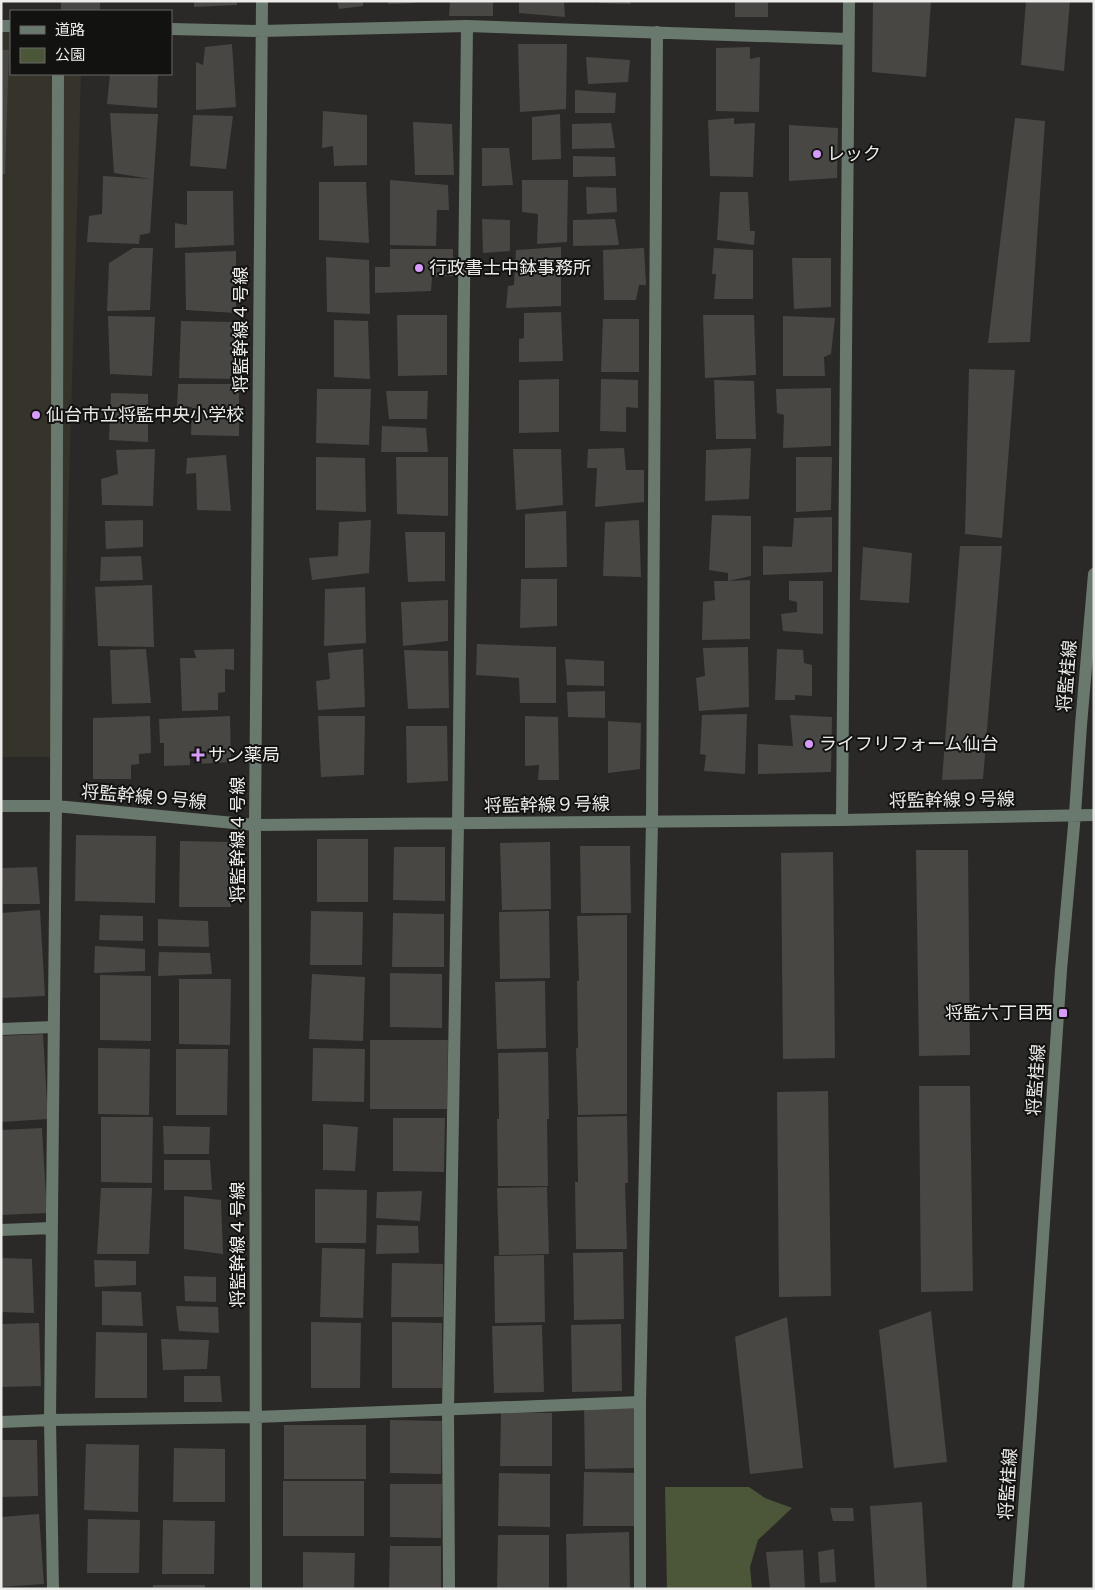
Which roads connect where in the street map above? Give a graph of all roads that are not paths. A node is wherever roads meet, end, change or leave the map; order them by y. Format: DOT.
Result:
graph roads {
  1 [pos="262,1"];
  2 [pos="849,1"];
  3 [pos="467,26"];
  4 [pos="172,29"];
  5 [pos="261,31"];
  6 [pos="657,32"];
  7 [pos="848,39"];
  8 [pos="58,75"];
  9 [pos="1094,574"];
  10 [pos="1,806"];
  11 [pos="56,806"];
  12 [pos="1076,814"];
  13 [pos="1094,815"];
  14 [pos="842,820"];
  15 [pos="652,821"];
  16 [pos="255,824"];
  17 [pos="458,824"];
  18 [pos="54,1027"];
  19 [pos="1,1029"];
  20 [pos="52,1228"];
  21 [pos="1,1230"];
  22 [pos="640,1402"];
  23 [pos="448,1410"];
  24 [pos="256,1417"];
  25 [pos="50,1420"];
  26 [pos="1,1422"];
  27 [pos="53,1589"];
  28 [pos="256,1589"];
  29 [pos="449,1589"];
  30 [pos="640,1589"];
  31 [pos="1018,1589"];
  1 -- 5 [label="street, 将監幹線４号線"];
  2 -- 7 [label="street"];
  3 -- 5 [label="street"];
  3 -- 6 [label="street"];
  3 -- 17 [label="street"];
  4 -- 5 [label="street"];
  5 -- 16 [label="street, 将監幹線４号線"];
  6 -- 7 [label="street"];
  6 -- 15 [label="street"];
  7 -- 14 [label="street"];
  8 -- 11 [label="street"];
  9 -- 12 [label="street, 将監桂線"];
  10 -- 11 [label="street, 将監幹線９号線"];
  11 -- 16 [label="street, 将監幹線９号線"];
  11 -- 18 [label="street"];
  12 -- 13 [label="street, 将監幹線９号線"];
  12 -- 14 [label="street, 将監幹線９号線"];
  12 -- 31 [label="street, 将監桂線"];
  14 -- 15 [label="street, 将監幹線９号線"];
  15 -- 17 [label="street, 将監幹線９号線"];
  15 -- 22 [label="street"];
  16 -- 17 [label="street, 将監幹線９号線"];
  16 -- 24 [label="street, 将監幹線４号線"];
  17 -- 23 [label="street"];
  18 -- 19 [label="street"];
  18 -- 20 [label="street"];
  20 -- 21 [label="street"];
  20 -- 25 [label="street"];
  22 -- 23 [label="street"];
  22 -- 30 [label="street"];
  23 -- 24 [label="street"];
  23 -- 29 [label="street"];
  24 -- 25 [label="street"];
  24 -- 28 [label="street, 将監幹線４号線"];
  25 -- 26 [label="street"];
  25 -- 27 [label="street"];
}
